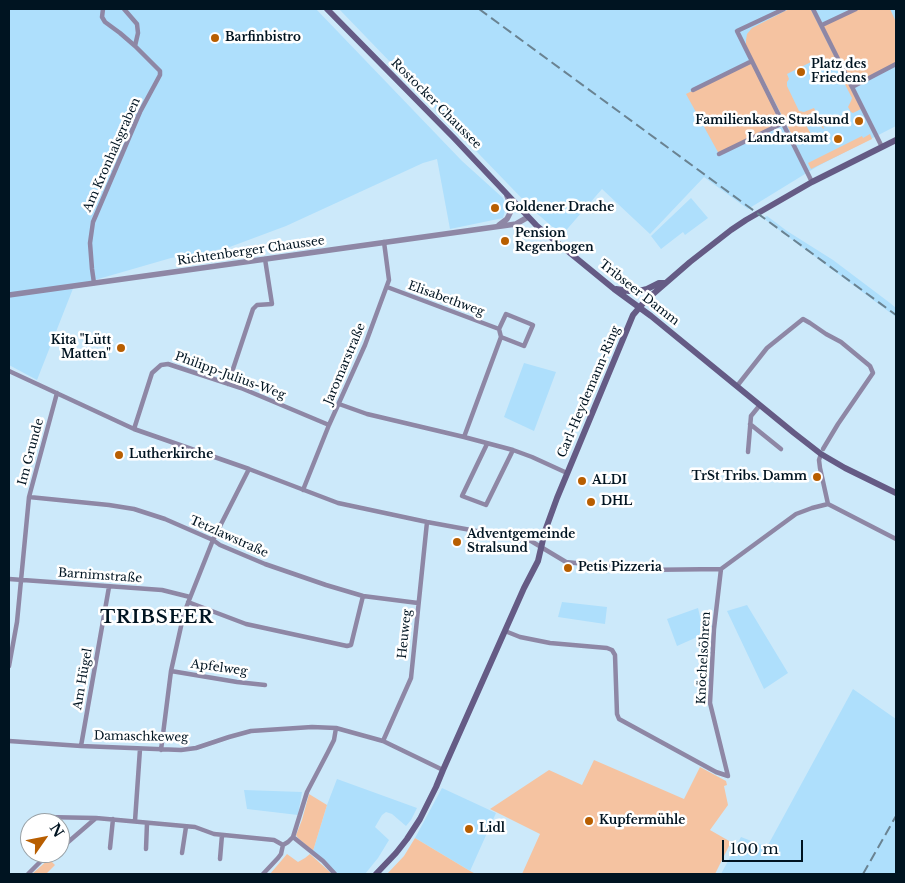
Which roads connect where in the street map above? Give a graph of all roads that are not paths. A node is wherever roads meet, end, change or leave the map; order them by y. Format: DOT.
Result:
graph roads {
  1 [pos="103,9"];
  2 [pos="124,9"];
  3 [pos="327,9"];
  4 [pos="784,9"];
  5 [pos="814,9"];
  6 [pos="856,9"];
  7 [pos="822,25"];
  8 [pos="136,46"];
  9 [pos="752,61"];
  10 [pos="896,64"];
  11 [pos="852,87"];
  12 [pos="693,90"];
  13 [pos="783,123"];
  14 [pos="896,140"];
  15 [pos="882,147"];
  16 [pos="718,154"];
  17 [pos="812,182"];
  18 [pos="503,190"];
  19 [pos="528,217"];
  20 [pos="496,226"];
  21 [pos="384,242"];
  22 [pos="265,259"];
  23 [pos="666,282"];
  24 [pos="94,283"];
  25 [pos="387,287"];
  26 [pos="614,288"];
  27 [pos="9,295"];
  28 [pos="639,307"];
  29 [pos="499,329"];
  30 [pos="501,337"];
  31 [pos="9,371"];
  32 [pos="228,384"];
  33 [pos="736,386"];
  34 [pos="57,393"];
  35 [pos="340,404"];
  36 [pos="760,405"];
  37 [pos="750,424"];
  38 [pos="329,425"];
  39 [pos="134,429"];
  40 [pos="464,437"];
  41 [pos="487,444"];
  42 [pos="781,449"];
  43 [pos="513,450"];
  44 [pos="748,452"];
  45 [pos="821,454"];
  46 [pos="249,470"];
  47 [pos="567,473"];
  48 [pos="302,490"];
  49 [pos="896,493"];
  50 [pos="29,497"];
  51 [pos="828,504"];
  52 [pos="427,522"];
  53 [pos="896,539"];
  54 [pos="213,540"];
  55 [pos="541,546"];
  56 [pos="721,569"];
  57 [pos="9,579"];
  58 [pos="20,580"];
  59 [pos="109,586"];
  60 [pos="363,596"];
  61 [pos="189,599"];
  62 [pos="418,603"];
  63 [pos="505,631"];
  64 [pos="9,666"];
  65 [pos="171,671"];
  66 [pos="265,685"];
  67 [pos="336,728"];
  68 [pos="9,741"];
  69 [pos="383,741"];
  70 [pos="81,746"];
  71 [pos="140,749"];
  72 [pos="161,750"];
  73 [pos="442,770"];
  74 [pos="70,818"];
  75 [pos="96,818"];
  76 [pos="113,819"];
  77 [pos="135,821"];
  78 [pos="147,823"];
  79 [pos="186,827"];
  80 [pos="222,835"];
  81 [pos="293,837"];
  82 [pos="70,840"];
  83 [pos="283,845"];
  84 [pos="110,848"];
  85 [pos="146,849"];
  86 [pos="182,853"];
  87 [pos="220,859"];
  88 [pos="39,863"];
  89 [pos="28,874"];
  90 [pos="264,874"];
  91 [pos="335,874"];
  92 [pos="376,874"];
  1 -- 8 [label="street, Am Kronhalsgraben"];
  2 -- 8 [label="street"];
  3 -- 18 [label="main road, Rostocker Chaussee"];
  4 -- 9 [label="street"];
  5 -- 7 [label="street"];
  6 -- 7 [label="street"];
  7 -- 11 [label="street"];
  8 -- 24 [label="street, Am Kronhalsgraben"];
  9 -- 12 [label="street"];
  9 -- 13 [label="street"];
  10 -- 11 [label="street"];
  11 -- 15 [label="street"];
  13 -- 16 [label="street"];
  13 -- 17 [label="street"];
  14 -- 15 [label="main road, Carl-Heydemann-Ring"];
  15 -- 17 [label="main road, Carl-Heydemann-Ring"];
  17 -- 23 [label="main road, Carl-Heydemann-Ring"];
  18 -- 19 [label="main road, Rostocker Chaussee"];
  18 -- 20 [label="street"];
  19 -- 20 [label="street, Richtenberger Chaussee"];
  19 -- 26 [label="main road, Tribseer Damm"];
  20 -- 21 [label="street, Richtenberger Chaussee"];
  21 -- 22 [label="street, Richtenberger Chaussee"];
  21 -- 25 [label="street, Jaromarstraße"];
  22 -- 24 [label="street, Richtenberger Chaussee"];
  22 -- 32 [label="street"];
  23 -- 26 [label="main road"];
  23 -- 28 [label="main road, Carl-Heydemann-Ring"];
  24 -- 27 [label="street, Richtenberger Chaussee"];
  25 -- 29 [label="street, Elisabethweg"];
  25 -- 35 [label="street, Jaromarstraße"];
  26 -- 28 [label="main road, Tribseer Damm"];
  28 -- 33 [label="main road, Tribseer Damm"];
  28 -- 47 [label="main road, Carl-Heydemann-Ring"];
  29 -- 30 [label="street"];
  29 -- 30 [label="street"];
  30 -- 40 [label="street"];
  31 -- 34 [label="street"];
  32 -- 38 [label="street, Philipp-Julius-Weg"];
  32 -- 39 [label="street, Philipp-Julius-Weg"];
  33 -- 36 [label="main road, Tribseer Damm"];
  33 -- 45 [label="street"];
  34 -- 39 [label="street"];
  34 -- 50 [label="street, Im Grunde"];
  35 -- 38 [label="street, Jaromarstraße"];
  35 -- 40 [label="street"];
  36 -- 37 [label="street"];
  36 -- 45 [label="main road, Tribseer Damm"];
  37 -- 42 [label="street"];
  37 -- 44 [label="street"];
  38 -- 48 [label="street, Jaromarstraße"];
  39 -- 46 [label="street"];
  40 -- 41 [label="street"];
  41 -- 43 [label="street"];
  41 -- 43 [label="street"];
  43 -- 47 [label="street"];
  45 -- 49 [label="main road, Tribseer Damm"];
  45 -- 51 [label="street"];
  46 -- 48 [label="street"];
  46 -- 54 [label="street"];
  47 -- 55 [label="main road, Carl-Heydemann-Ring"];
  48 -- 52 [label="street"];
  50 -- 54 [label="street, Tetzlawstraße"];
  50 -- 58 [label="street, Im Grunde"];
  51 -- 53 [label="street"];
  51 -- 56 [label="street"];
  52 -- 55 [label="street"];
  52 -- 62 [label="street, Heuweg"];
  54 -- 60 [label="street, Tetzlawstraße"];
  54 -- 61 [label="street"];
  55 -- 56 [label="street"];
  55 -- 63 [label="main road, Carl-Heydemann-Ring"];
  56 -- 63 [label="street, Knöchelsöhren"];
  57 -- 58 [label="street, Barnimstraße"];
  58 -- 59 [label="street, Barnimstraße"];
  58 -- 64 [label="street, Im Grunde"];
  59 -- 61 [label="street, Barnimstraße"];
  59 -- 70 [label="street, Am Hügel"];
  60 -- 61 [label="street, Barnimstraße"];
  60 -- 62 [label="street, Tetzlawstraße"];
  61 -- 65 [label="street"];
  62 -- 69 [label="street, Heuweg"];
  63 -- 73 [label="main road, Carl-Heydemann-Ring"];
  65 -- 66 [label="street, Apfelweg"];
  65 -- 72 [label="street"];
  67 -- 69 [label="street, Damaschkeweg"];
  67 -- 72 [label="street, Damaschkeweg"];
  67 -- 81 [label="street"];
  68 -- 70 [label="street, Damaschkeweg"];
  69 -- 73 [label="street, Damaschkeweg"];
  70 -- 71 [label="street, Damaschkeweg"];
  71 -- 72 [label="street, Damaschkeweg"];
  71 -- 77 [label="street"];
  73 -- 92 [label="main road, Carl-Heydemann-Ring"];
  74 -- 75 [label="street"];
  75 -- 76 [label="street"];
  75 -- 82 [label="street"];
  76 -- 77 [label="street"];
  76 -- 84 [label="street"];
  77 -- 78 [label="street"];
  78 -- 79 [label="street"];
  78 -- 85 [label="street"];
  79 -- 80 [label="street"];
  79 -- 86 [label="street"];
  80 -- 83 [label="street"];
  80 -- 87 [label="street"];
  81 -- 83 [label="street"];
  81 -- 91 [label="street"];
  83 -- 90 [label="street"];
  88 -- 89 [label="street"];
}
